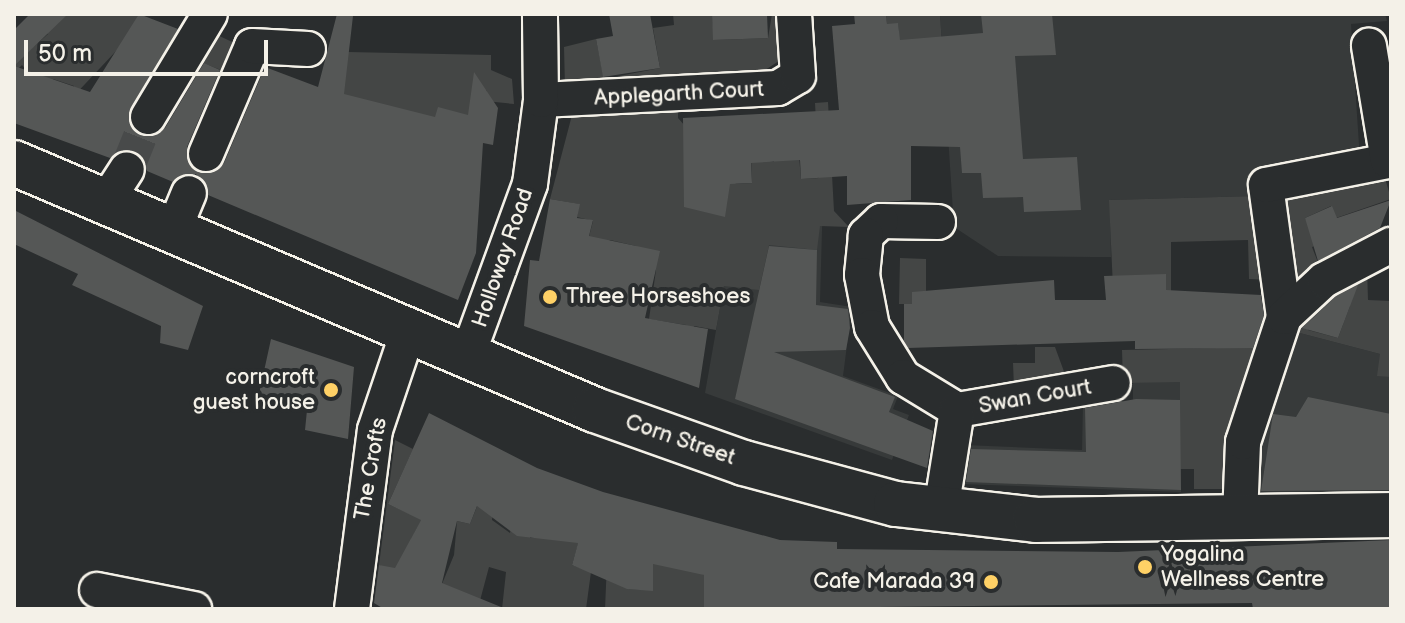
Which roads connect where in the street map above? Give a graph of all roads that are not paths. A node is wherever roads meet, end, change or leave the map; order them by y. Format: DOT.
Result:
graph roads {
  1 [pos="210,14"];
  2 [pos="540,14"];
  3 [pos="794,14"];
  4 [pos="1369,46"];
  5 [pos="308,49"];
  6 [pos="541,100"];
  7 [pos="148,117"];
  8 [pos="206,154"];
  9 [pos="14,163"];
  10 [pos="189,193"];
  11 [pos="938,222"];
  12 [pos="172,234"];
  13 [pos="1391,245"];
  14 [pos="1284,317"];
  15 [pos="408,332"];
  16 [pos="467,357"];
  17 [pos="1113,383"];
  18 [pos="957,410"];
  19 [pos="941,510"];
  20 [pos="1391,515"];
  21 [pos="1240,517"];
  22 [pos="97,590"];
  23 [pos="194,609"];
  24 [pos="352,609"];
  1 -- 7 [label="street"];
  2 -- 6 [label="street, Holloway Road"];
  3 -- 6 [label="street, Applegarth Court"];
  4 -- 14 [label="street"];
  5 -- 8 [label="street"];
  6 -- 16 [label="street, Holloway Road"];
  9 -- 12 [label="street, Corn Street"];
  10 -- 12 [label="street"];
  11 -- 18 [label="street, Swan Court"];
  12 -- 15 [label="street, Corn Street"];
  13 -- 14 [label="street"];
  14 -- 21 [label="street"];
  15 -- 16 [label="street, Corn Street"];
  15 -- 24 [label="street, The Crofts"];
  16 -- 19 [label="street, Corn Street"];
  17 -- 18 [label="street, Swan Court"];
  18 -- 19 [label="street, Swan Court"];
  19 -- 21 [label="street, Corn Street"];
  20 -- 21 [label="street, Corn Street"];
  22 -- 23 [label="street"];
}
